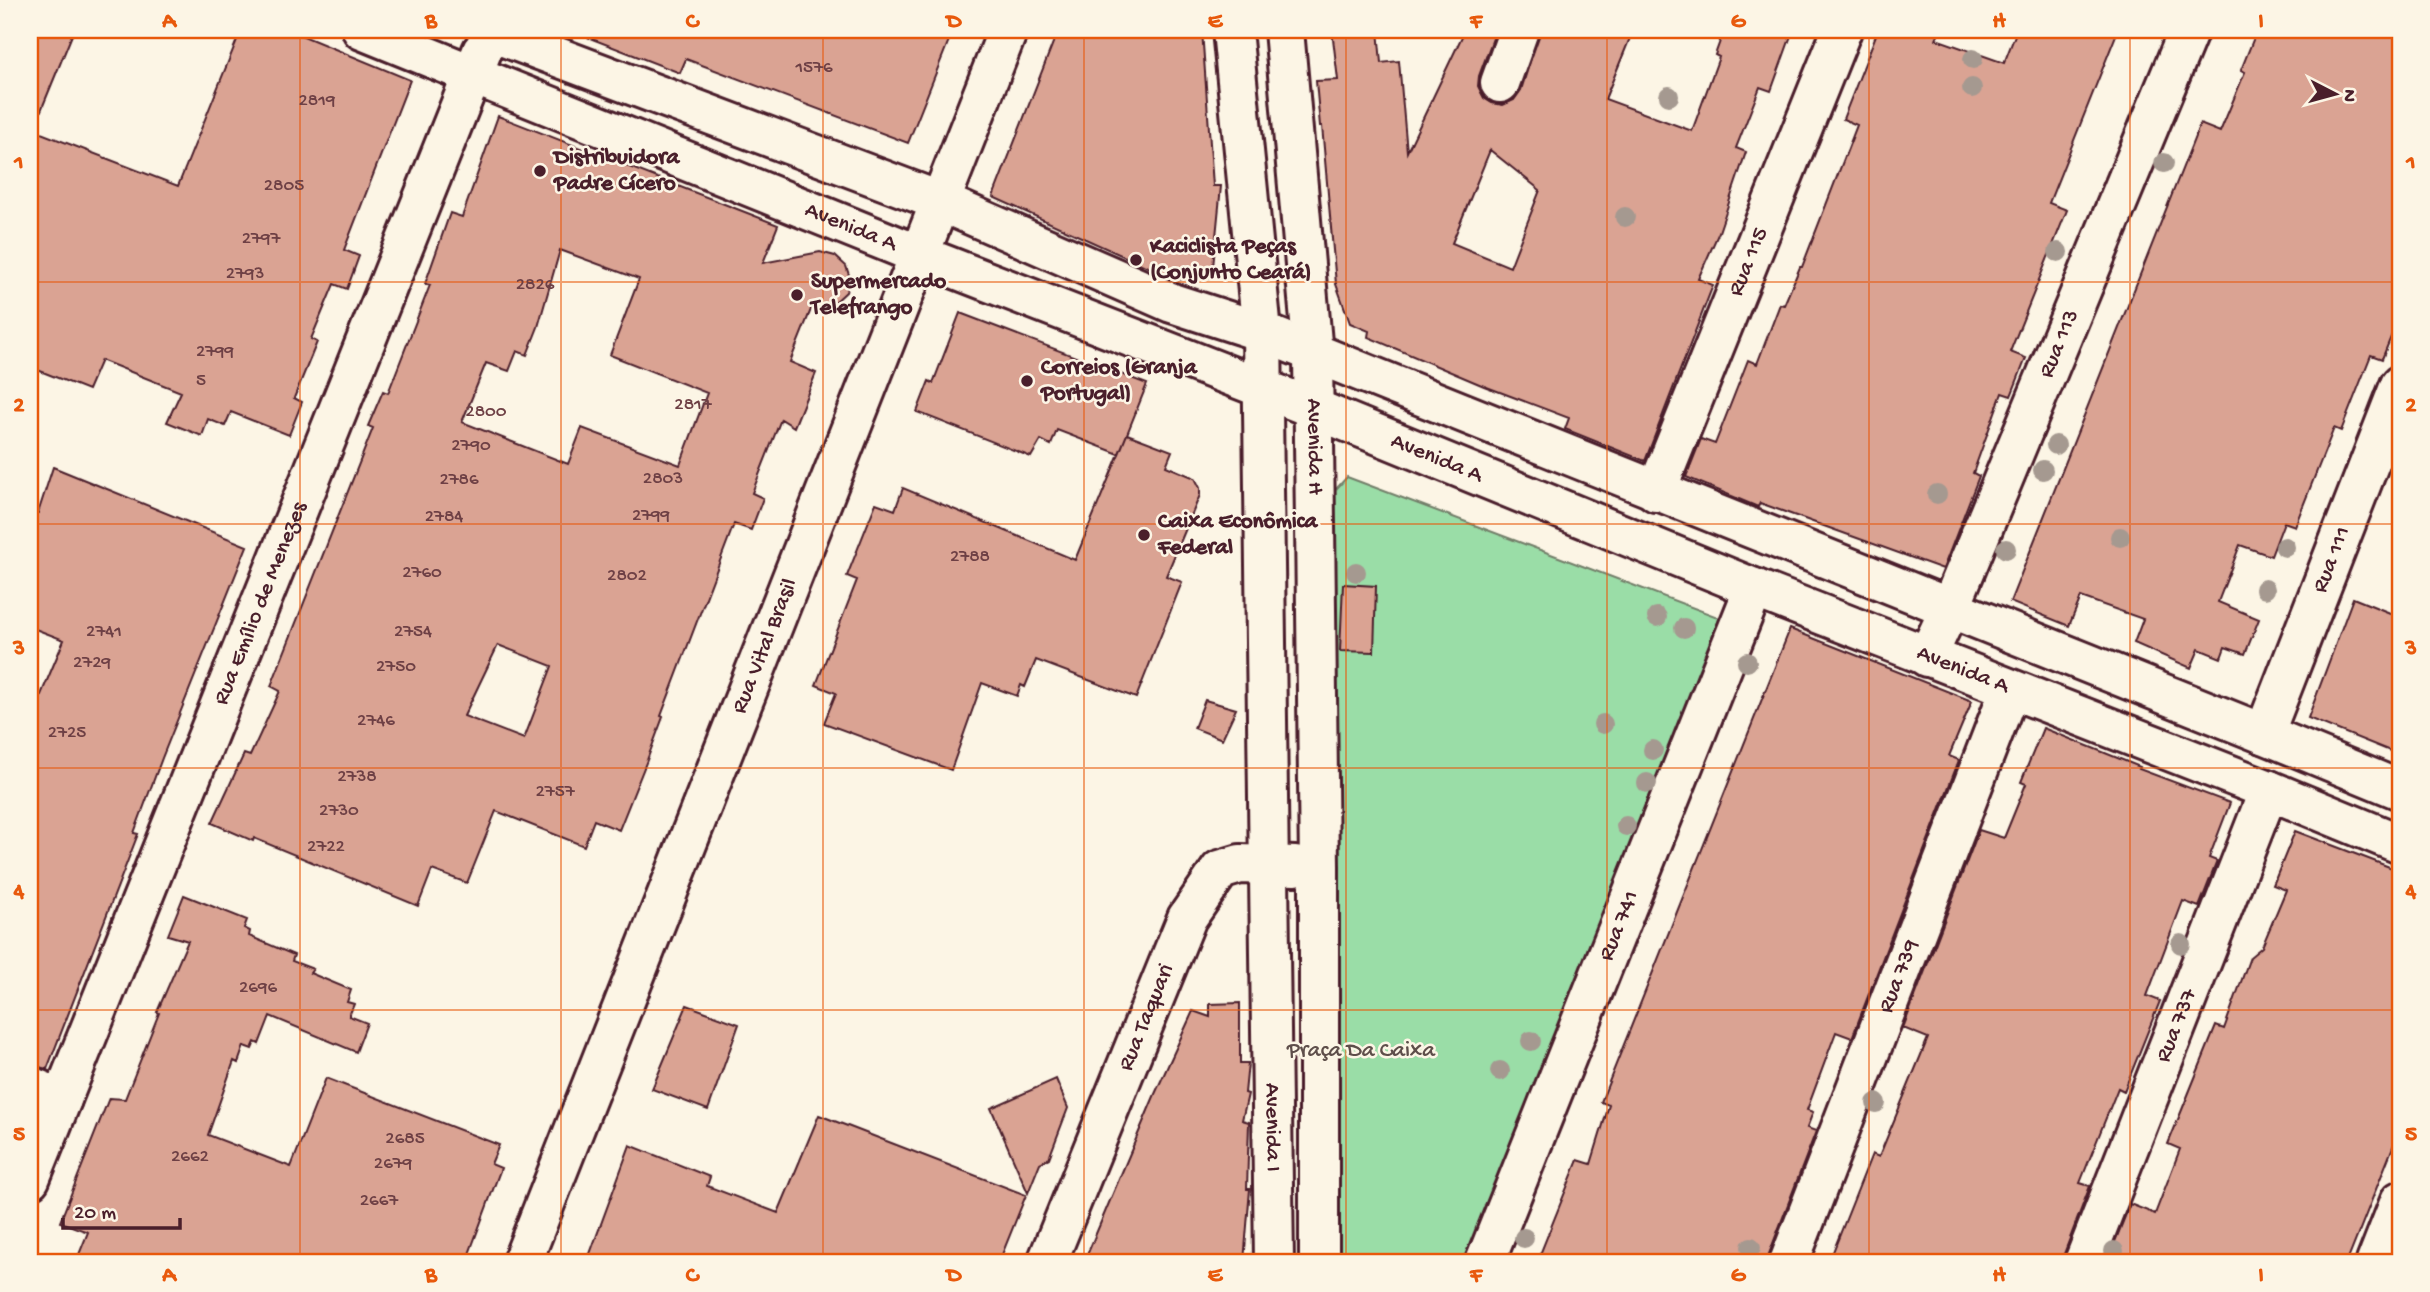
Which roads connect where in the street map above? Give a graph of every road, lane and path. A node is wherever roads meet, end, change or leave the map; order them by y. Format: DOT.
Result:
graph roads {
  1 [pos="362,30"];
  2 [pos="489,30"];
  3 [pos="1007,30"];
  4 [pos="1232,30"];
  5 [pos="1284,30"];
  6 [pos="1519,30"];
  7 [pos="1842,30"];
  8 [pos="2189,30"];
  9 [pos="473,75"];
  10 [pos="1500,83"];
  11 [pos="939,201"];
  12 [pos="918,254"];
  13 [pos="1262,332"];
  14 [pos="1313,354"];
  15 [pos="2400,384"];
  16 [pos="1262,388"];
  17 [pos="1312,408"];
  18 [pos="1656,492"];
  19 [pos="1754,588"];
  20 [pos="1950,608"];
  21 [pos="1927,657"];
  22 [pos="2010,689"];
  23 [pos="2264,734"];
  24 [pos="2269,790"];
  25 [pos="2400,791"];
  26 [pos="2390,840"];
  27 [pos="1269,865"];
  28 [pos="1319,866"];
  29 [pos="46,1092"];
  30 [pos="30,1179"];
  31 [pos="2400,1201"];
  32 [pos="522,1262"];
  33 [pos="1047,1262"];
  34 [pos="1274,1262"];
  35 [pos="1319,1262"];
  36 [pos="1485,1262"];
  37 [pos="1789,1262"];
  38 [pos="2084,1262"];
  39 [pos="2376,1262"];
  1 -- 9 [label="street, Avenida A"];
  2 -- 9 [label="street, Rua Emílio de Menezes"];
  2 -- 11 [label="street"];
  3 -- 11 [label="street, Rua Vital Brasil"];
  4 -- 13 [label="street"];
  5 -- 14 [label="street, Avenida H"];
  6 -- 10 [label="street"];
  7 -- 18 [label="street, Rua 115"];
  8 -- 20 [label="street, Rua 113"];
  9 -- 12 [label="street, Avenida A"];
  9 -- 29 [label="street, Rua Emílio de Menezes"];
  11 -- 12 [label="street, Rua Vital Brasil"];
  11 -- 13 [label="street"];
  12 -- 16 [label="street, Avenida A"];
  12 -- 32 [label="street, Rua Vital Brasil"];
  13 -- 14 [label="street"];
  13 -- 16 [label="street"];
  14 -- 17 [label="street, Avenida H"];
  14 -- 18 [label="street"];
  15 -- 23 [label="street, Rua 111"];
  16 -- 17 [label="street, Avenida A"];
  16 -- 27 [label="street"];
  17 -- 19 [label="street, Avenida A"];
  17 -- 28 [label="street, Avenida H"];
  18 -- 20 [label="street"];
  19 -- 21 [label="street, Avenida A"];
  19 -- 36 [label="street, Rua 741"];
  20 -- 21 [label="street, Rua 113"];
  20 -- 23 [label="street"];
  21 -- 22 [label="street, Avenida A"];
  22 -- 24 [label="street, Avenida A"];
  22 -- 37 [label="street, Rua 739"];
  23 -- 25 [label="street"];
  24 -- 26 [label="street, Avenida A"];
  24 -- 38 [label="street, Rua 737"];
  25 -- 26 [label="street"];
  27 -- 28 [label="street, Rua Taquari"];
  27 -- 33 [label="street, Rua Taquari"];
  27 -- 34 [label="street, Avenida I"];
  28 -- 35 [label="street, Avenida I"];
  29 -- 30 [label="street, Rua Emílio de Menezes"];
  31 -- 39 [label="street"];
}
